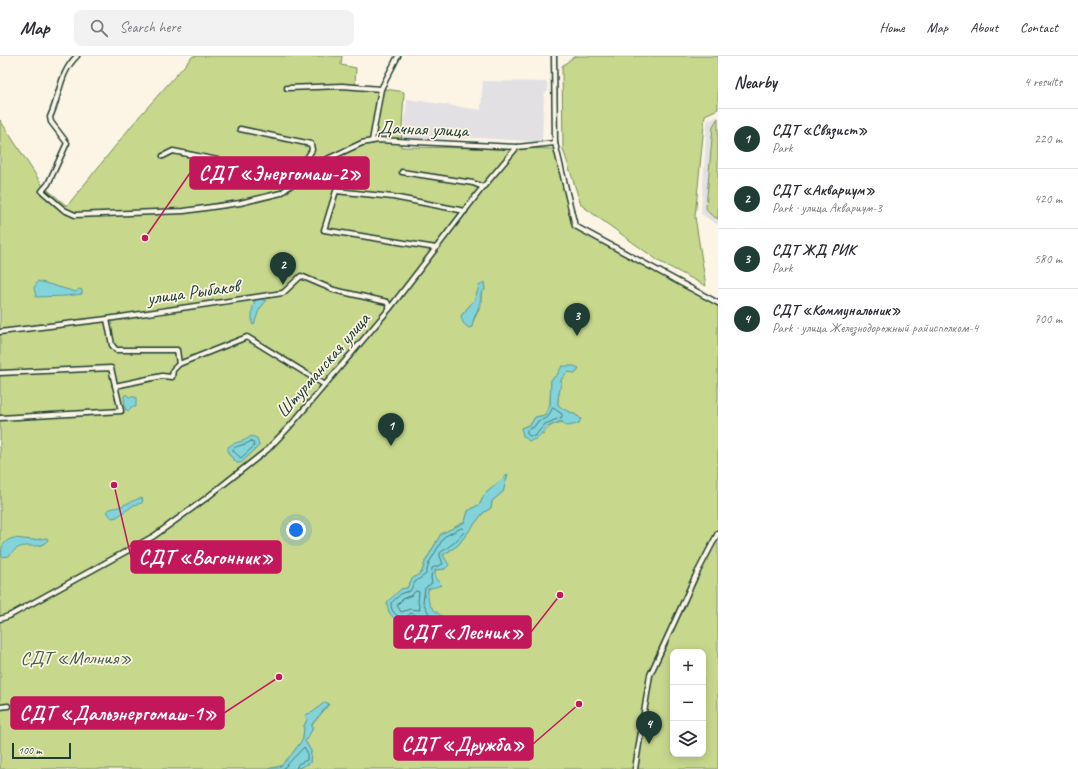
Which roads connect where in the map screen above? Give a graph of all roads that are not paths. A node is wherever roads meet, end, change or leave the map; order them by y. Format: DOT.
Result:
graph roads {
  1 [pos="77,56"];
  2 [pos="398,56"];
  3 [pos="554,56"];
  4 [pos="287,88"];
  5 [pos="380,89"];
  6 [pos="240,129"];
  7 [pos="372,141"];
  8 [pos="555,143"];
  9 [pos="517,147"];
  10 [pos="163,156"];
  11 [pos="402,172"];
  12 [pos="302,176"];
  13 [pos="297,179"];
  14 [pos="483,187"];
  15 [pos="464,211"];
  16 [pos="436,248"];
  17 [pos="718,303"];
  18 [pos="390,308"];
  19 [pos="107,319"];
  20 [pos="0,332"];
  21 [pos="179,364"];
  22 [pos="0,373"];
  23 [pos="325,385"];
  24 [pos="115,386"];
  25 [pos="0,418"];
  26 [pos="718,533"];
  27 [pos="0,618"];
  28 [pos="8,706"];
  29 [pos="0,707"];
  30 [pos="635,769"];
  1 -- 13 [label="street, Дачная улица"];
  2 -- 5 [label="street"];
  3 -- 8 [label="street"];
  4 -- 5 [label="street"];
  5 -- 7 [label="street"];
  6 -- 12 [label="street"];
  7 -- 9 [label="street, Дачная улица"];
  7 -- 12 [label="street, Дачная улица"];
  8 -- 9 [label="street"];
  8 -- 17 [label="street"];
  9 -- 14 [label="street, Штурманская улица"];
  10 -- 13 [label="street"];
  11 -- 14 [label="street"];
  12 -- 13 [label="street, Дачная улица"];
  14 -- 15 [label="street, Штурманская улица"];
  15 -- 16 [label="street, Штурманская улица"];
  15 -- 16 [label="street"];
  16 -- 18 [label="street, Штурманская улица"];
  18 -- 19 [label="street, улица Рыбаков"];
  18 -- 23 [label="street, Штурманская улица"];
  19 -- 20 [label="street, улица Рыбаков"];
  19 -- 21 [label="street"];
  21 -- 23 [label="street"];
  21 -- 24 [label="street"];
  22 -- 24 [label="street"];
  23 -- 27 [label="street, Штурманская улица"];
  24 -- 25 [label="street"];
  26 -- 30 [label="street"];
  28 -- 29 [label="street"];
}
